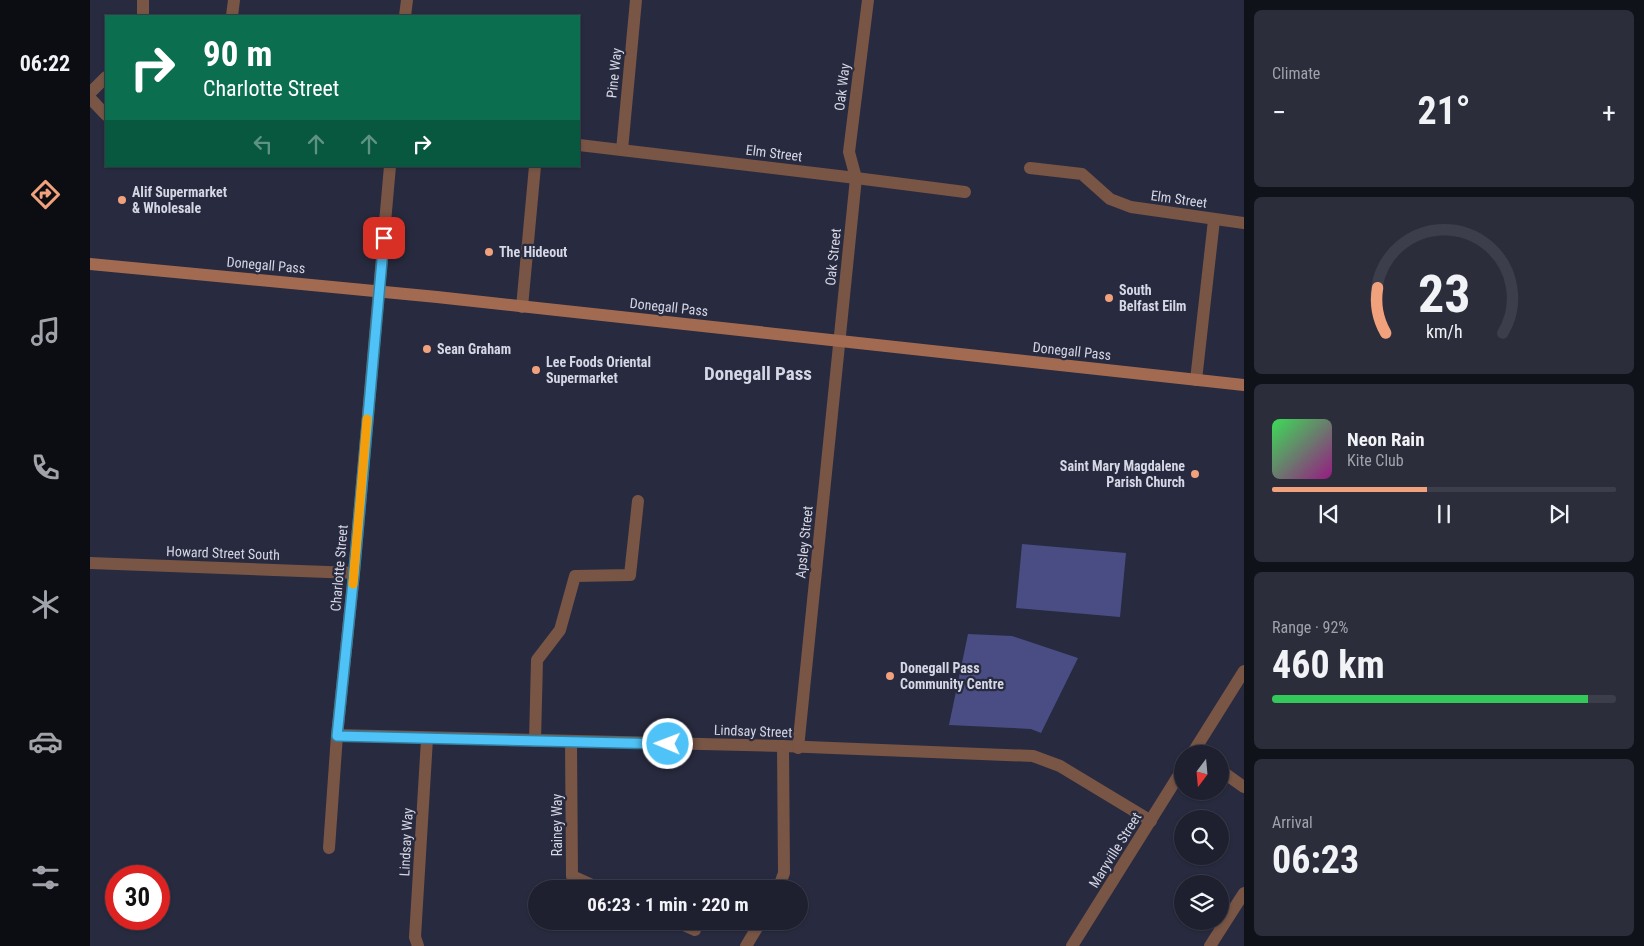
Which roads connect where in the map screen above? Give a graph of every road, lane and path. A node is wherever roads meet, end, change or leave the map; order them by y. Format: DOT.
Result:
graph roads {
  1 [pos="143,0"];
  2 [pos="234,0"];
  3 [pos="407,0"];
  4 [pos="636,0"];
  5 [pos="868,0"];
  6 [pos="143,15"];
  7 [pos="232,15"];
  8 [pos="405,15"];
  9 [pos="105,78"];
  10 [pos="90,93"];
  11 [pos="90,98"];
  12 [pos="105,114"];
  13 [pos="580,145"];
  14 [pos="622,150"];
  15 [pos="390,167"];
  16 [pos="535,167"];
  17 [pos="1030,168"];
  18 [pos="856,178"];
  19 [pos="965,192"];
  20 [pos="1214,220"];
  21 [pos="1244,223"];
  22 [pos="90,264"];
  23 [pos="380,291"];
  24 [pos="522,307"];
  25 [pos="840,340"];
  26 [pos="1196,380"];
  27 [pos="1244,385"];
  28 [pos="638,502"];
  29 [pos="90,563"];
  30 [pos="354,573"];
  31 [pos="1244,671"];
  32 [pos="337,736"];
  33 [pos="427,739"];
  34 [pos="535,741"];
  35 [pos="571,742"];
  36 [pos="1199,745"];
  37 [pos="783,746"];
  38 [pos="798,748"];
  39 [pos="1229,776"];
  40 [pos="1174,783"];
  41 [pos="1244,787"];
  42 [pos="1151,821"];
  43 [pos="329,848"];
  44 [pos="581,880"];
  45 [pos="781,880"];
  46 [pos="1244,893"];
  47 [pos="756,930"];
  48 [pos="418,946"];
  49 [pos="746,946"];
  50 [pos="1072,946"];
  51 [pos="1210,946"];
  1 -- 6 [label="street"];
  2 -- 7 [label="street"];
  3 -- 8 [label="street"];
  4 -- 14 [label="street, Pine Way"];
  5 -- 18 [label="street, Oak Way"];
  9 -- 10 [label="street"];
  11 -- 12 [label="street"];
  13 -- 14 [label="street, Elm Street"];
  14 -- 18 [label="street, Elm Street"];
  15 -- 23 [label="street, Charlotte Street"];
  16 -- 24 [label="street"];
  17 -- 20 [label="street, Elm Street"];
  18 -- 19 [label="street, Elm Street"];
  18 -- 25 [label="street, Oak Street"];
  20 -- 21 [label="street, Elm Street"];
  20 -- 26 [label="street, Elm Street"];
  22 -- 23 [label="street, Donegall Pass"];
  23 -- 24 [label="street, Donegall Pass"];
  23 -- 30 [label="street, Charlotte Street"];
  24 -- 25 [label="street, Donegall Pass"];
  25 -- 26 [label="street, Donegall Pass"];
  25 -- 38 [label="street, Apsley Street"];
  26 -- 27 [label="street, Donegall Pass"];
  28 -- 34 [label="street"];
  29 -- 30 [label="street, Howard Street South"];
  30 -- 32 [label="street, Charlotte Street"];
  31 -- 36 [label="street"];
  32 -- 33 [label="street, Lindsay Street"];
  32 -- 43 [label="street, Charlotte Street"];
  33 -- 34 [label="street, Lindsay Street"];
  33 -- 48 [label="street, Lindsay Way"];
  34 -- 35 [label="street, Lindsay Street"];
  35 -- 37 [label="street, Lindsay Street"];
  35 -- 44 [label="street, Rainey Way"];
  37 -- 38 [label="street, Lindsay Street"];
  37 -- 45 [label="street"];
  38 -- 42 [label="street, Lindsay Street"];
  39 -- 41 [label="street"];
  40 -- 42 [label="street, Maryville Street"];
  42 -- 50 [label="street, Maryville Street"];
  46 -- 51 [label="street"];
  47 -- 49 [label="street"];
}
